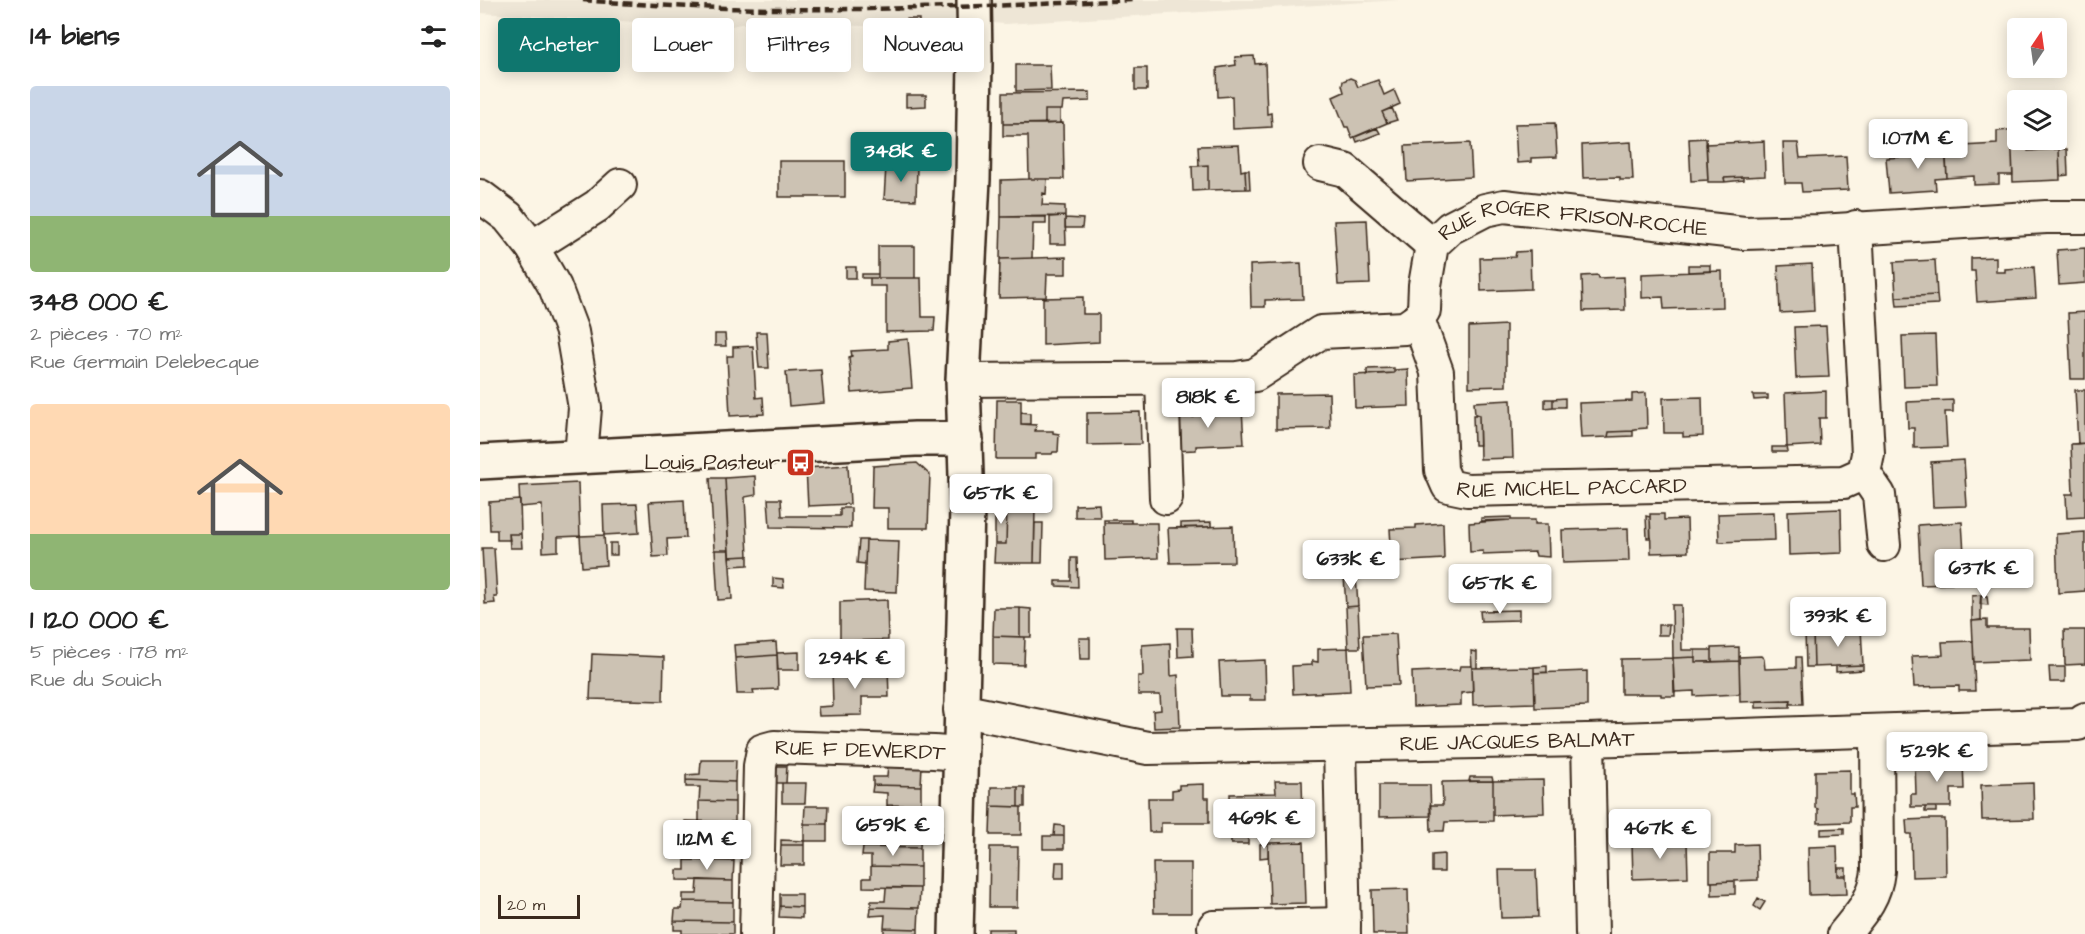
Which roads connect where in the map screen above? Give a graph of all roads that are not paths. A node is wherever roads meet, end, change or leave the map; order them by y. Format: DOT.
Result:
graph roads {
  1 [pos="974,0"];
  2 [pos="1320,164"];
  3 [pos="620,185"];
  4 [pos="480,196"];
  5 [pos="2085,217"];
  6 [pos="1856,227"];
  7 [pos="1432,245"];
  8 [pos="532,247"];
  9 [pos="1418,319"];
  10 [pos="963,380"];
  11 [pos="1162,380"];
  12 [pos="966,439"];
  13 [pos="581,456"];
  14 [pos="480,462"];
  15 [pos="1864,473"];
  16 [pos="1166,498"];
  17 [pos="1884,544"];
  18 [pos="960,710"];
  19 [pos="2082,724"];
  20 [pos="1877,731"];
  21 [pos="1587,740"];
  22 [pos="1340,745"];
  23 [pos="959,754"];
  24 [pos="1214,927"];
  25 [pos="1344,929"];
  26 [pos="756,934"];
  27 [pos="956,934"];
  28 [pos="1592,934"];
  29 [pos="1844,934"];
  1 -- 10 [label="street"];
  2 -- 7 [label="street"];
  3 -- 8 [label="street"];
  4 -- 8 [label="street"];
  5 -- 6 [label="street, RUE ROGER FRISON-ROCHE"];
  6 -- 7 [label="street, RUE ROGER FRISON-ROCHE"];
  6 -- 15 [label="street"];
  7 -- 9 [label="street, RUE ROGER FRISON-ROCHE"];
  8 -- 13 [label="street"];
  9 -- 11 [label="street"];
  9 -- 15 [label="street, RUE MICHEL PACCARD"];
  10 -- 11 [label="street"];
  10 -- 12 [label="street"];
  11 -- 16 [label="street"];
  12 -- 13 [label="street"];
  12 -- 18 [label="street"];
  13 -- 14 [label="street"];
  15 -- 17 [label="street"];
  18 -- 22 [label="street, RUE JACQUES BALMAT"];
  18 -- 23 [label="street"];
  19 -- 20 [label="street, RUE JACQUES BALMAT"];
  20 -- 21 [label="street, RUE JACQUES BALMAT"];
  20 -- 29 [label="street"];
  21 -- 22 [label="street, RUE JACQUES BALMAT"];
  21 -- 28 [label="street"];
  22 -- 25 [label="street"];
  23 -- 26 [label="street, RUE F DEWERDT"];
  23 -- 27 [label="street"];
  24 -- 25 [label="street"];
}
